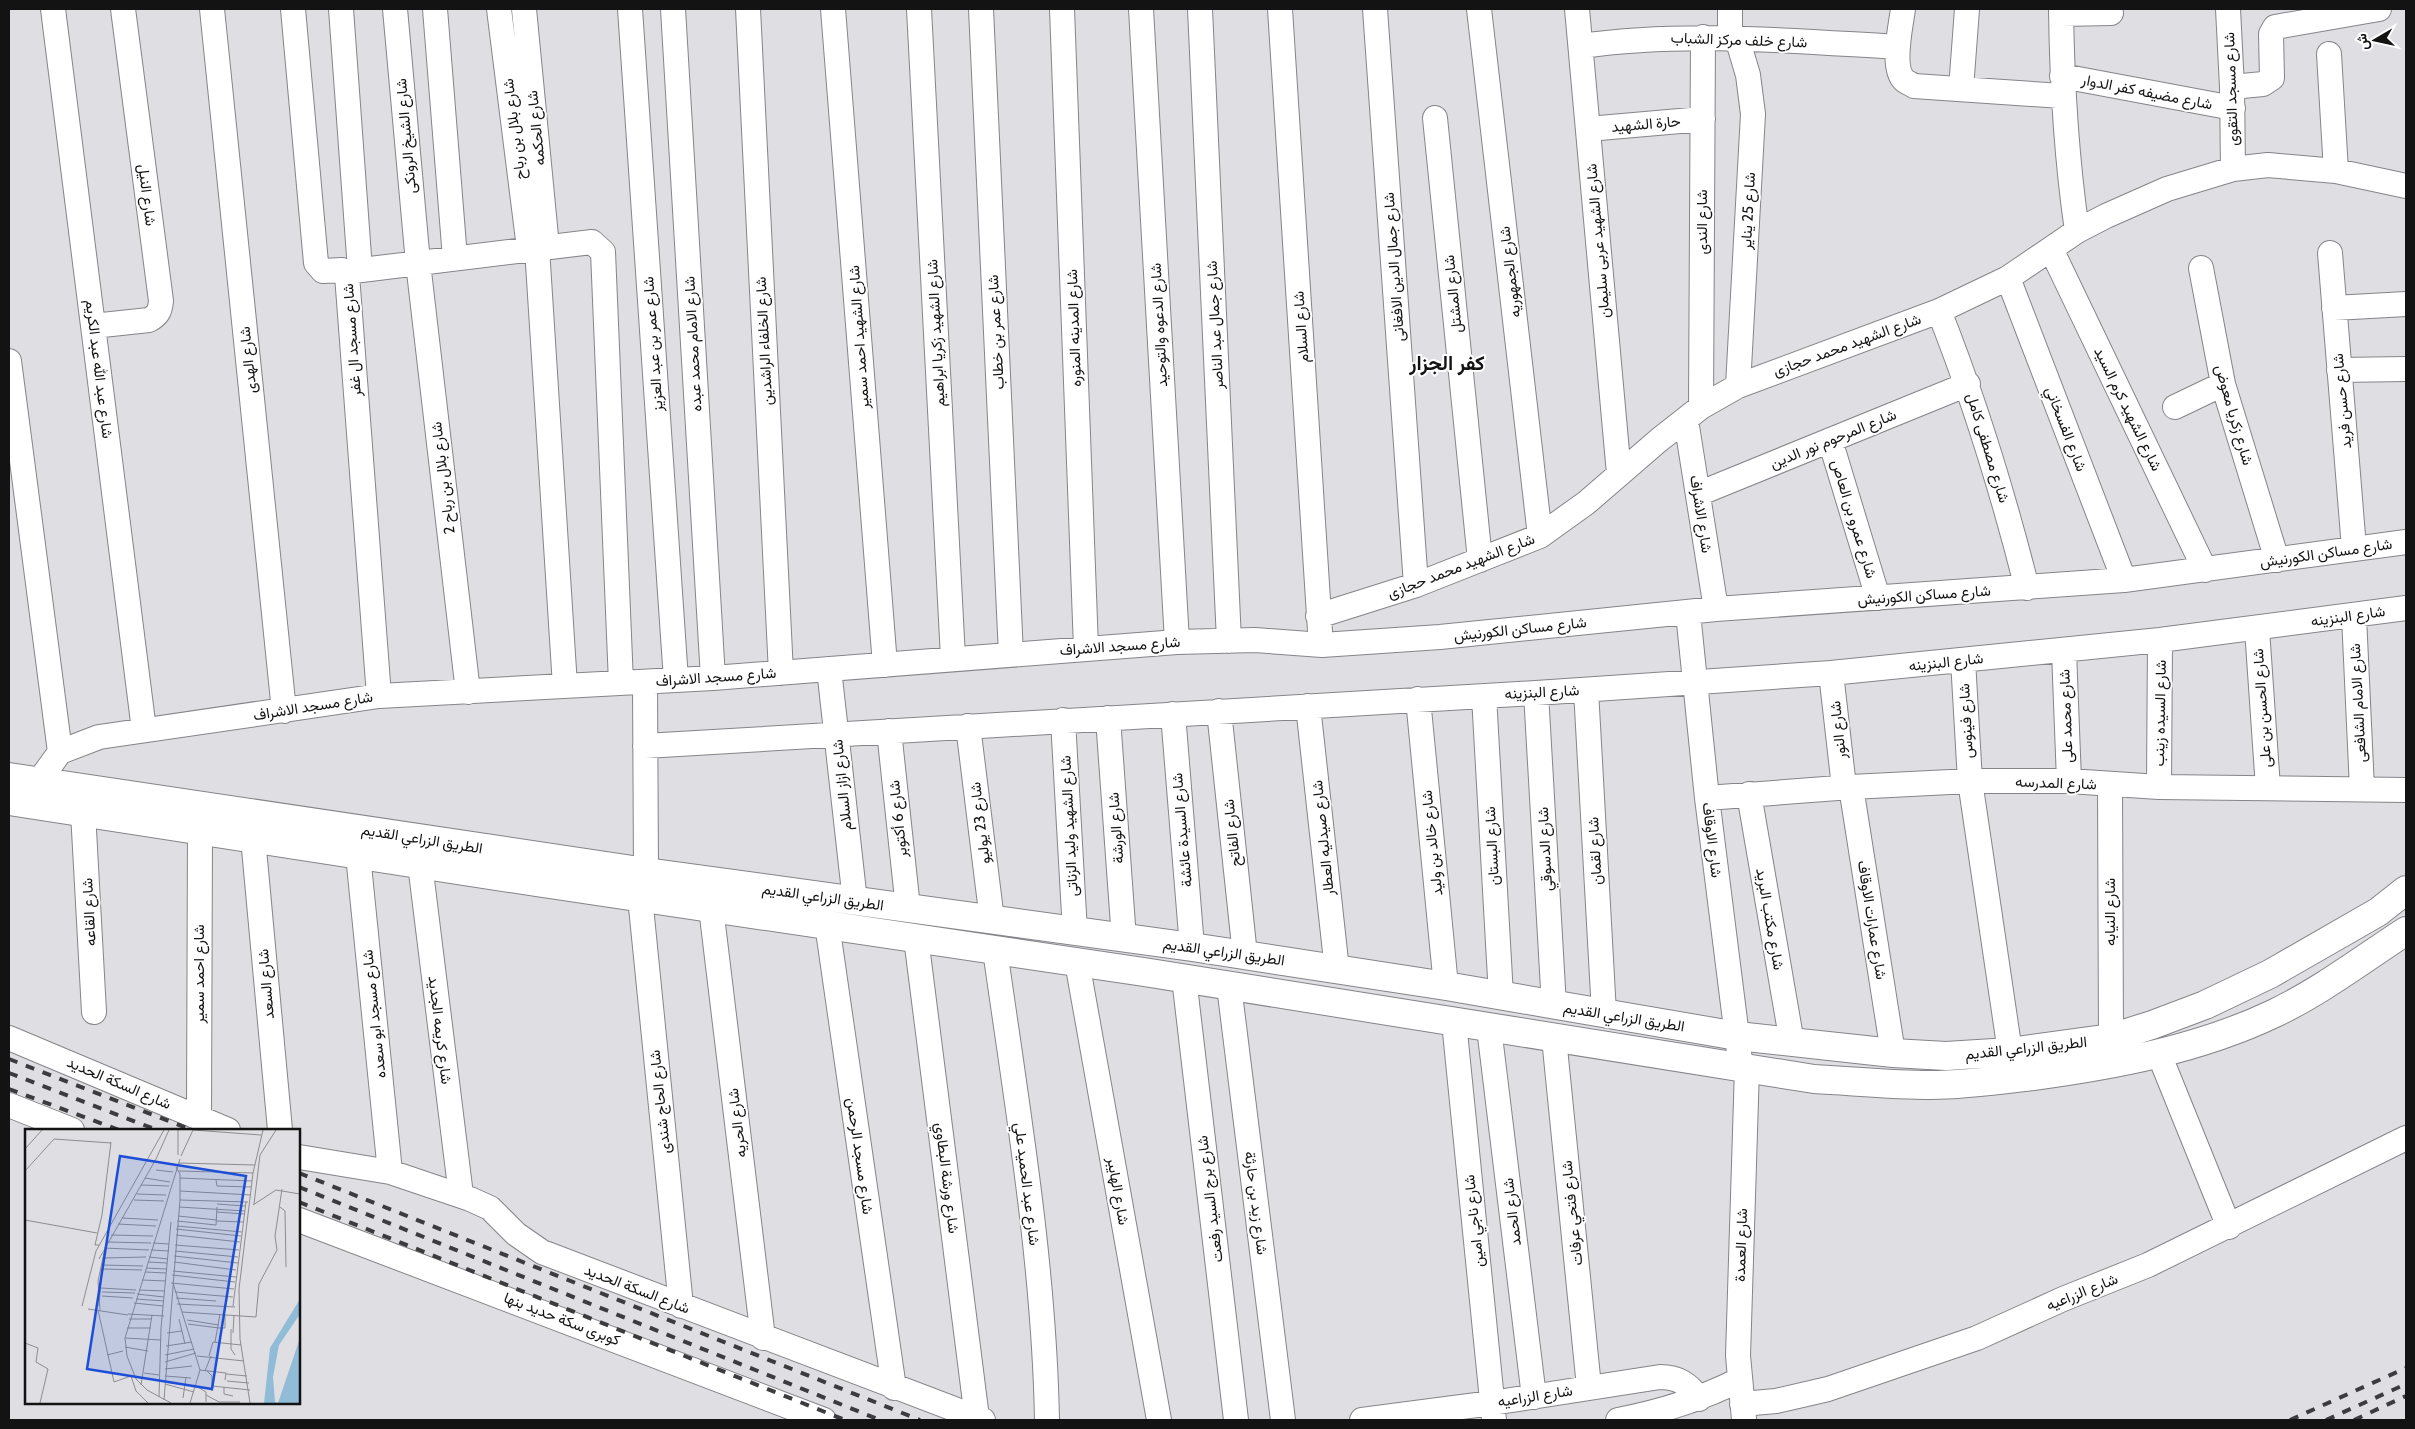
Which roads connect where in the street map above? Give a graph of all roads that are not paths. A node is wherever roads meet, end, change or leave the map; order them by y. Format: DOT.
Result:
graph roads {
  1 [pos="53,9"];
  2 [pos="123,9"];
  3 [pos="212,9"];
  4 [pos="293,9"];
  5 [pos="340,9"];
  6 [pos="395,9"];
  7 [pos="435,9"];
  8 [pos="500,9"];
  9 [pos="524,9"];
  10 [pos="630,9"];
  11 [pos="673,9"];
  12 [pos="748,9"];
  13 [pos="834,9"];
  14 [pos="919,9"];
  15 [pos="981,9"];
  16 [pos="1062,9"];
  17 [pos="1141,9"];
  18 [pos="1200,9"];
  19 [pos="1280,9"];
  20 [pos="1375,9"];
  21 [pos="1479,9"];
  22 [pos="1577,9"];
  23 [pos="1730,9"];
  24 [pos="1902,9"];
  25 [pos="1967,9"];
  26 [pos="2228,9"];
  27 [pos="2379,9"];
  28 [pos="2061,11"];
  29 [pos="2111,13"];
  30 [pos="1703,37"];
  31 [pos="1734,38"];
  32 [pos="1581,46"];
  33 [pos="1898,47"];
  34 [pos="2329,54"];
  35 [pos="2062,86"];
  36 [pos="1961,89"];
  37 [pos="2233,98"];
  38 [pos="1435,118"];
  39 [pos="1703,119"];
  40 [pos="1588,128"];
  41 [pos="2233,169"];
  42 [pos="2336,171"];
  43 [pos="2406,186"];
  44 [pos="2077,231"];
  45 [pos="538,248"];
  46 [pos="2051,249"];
  47 [pos="2330,253"];
  48 [pos="455,258"];
  49 [pos="418,263"];
  50 [pos="2200,268"];
  51 [pos="352,271"];
  52 [pos="2008,278"];
  53 [pos="2406,304"];
  54 [pos="2334,308"];
  55 [pos="1940,311"];
  56 [pos="94,326"];
  57 [pos="9,360"];
  58 [pos="2406,369"];
  59 [pos="2339,370"];
  60 [pos="1968,384"];
  61 [pos="2223,384"];
  62 [pos="1738,386"];
  63 [pos="2175,407"];
  64 [pos="1694,413"];
  65 [pos="1830,440"];
  66 [pos="1619,474"];
  67 [pos="1698,494"];
  68 [pos="1540,536"];
  69 [pos="2406,542"];
  70 [pos="2354,548"];
  71 [pos="1480,560"];
  72 [pos="2277,560"];
  73 [pos="2205,570"];
  74 [pos="2124,580"];
  75 [pos="1416,585"];
  76 [pos="2027,588"];
  77 [pos="1878,598"];
  78 [pos="2406,608"];
  79 [pos="1716,609"];
  80 [pos="1688,613"];
  81 [pos="1318,616"];
  82 [pos="2354,616"];
  83 [pos="2257,629"];
  84 [pos="1440,637"];
  85 [pos="2160,640"];
  86 [pos="1229,641"];
  87 [pos="1178,642"];
  88 [pos="1322,646"];
  89 [pos="1086,648"];
  90 [pos="2064,650"];
  91 [pos="1011,655"];
  92 [pos="953,658"];
  93 [pos="1963,660"];
  94 [pos="885,665"];
  95 [pos="829,669"];
  96 [pos="781,673"];
  97 [pos="1832,673"];
  98 [pos="713,678"];
  99 [pos="676,680"];
  100 [pos="645,682"];
  101 [pos="1694,682"];
  102 [pos="621,683"];
  103 [pos="565,686"];
  104 [pos="1586,690"];
  105 [pos="468,692"];
  106 [pos="1536,693"];
  107 [pos="379,696"];
  108 [pos="1484,696"];
  109 [pos="1418,699"];
  110 [pos="1308,706"];
  111 [pos="284,711"];
  112 [pos="1220,711"];
  113 [pos="1173,714"];
  114 [pos="1108,718"];
  115 [pos="1063,720"];
  116 [pos="968,726"];
  117 [pos="144,730"];
  118 [pos="889,730"];
  119 [pos="836,734"];
  120 [pos="645,746"];
  121 [pos="60,752"];
  122 [pos="9,777"];
  123 [pos="1970,781"];
  124 [pos="2069,781"];
  125 [pos="2110,785"];
  126 [pos="2159,786"];
  127 [pos="1848,787"];
  128 [pos="2268,788"];
  129 [pos="2362,789"];
  130 [pos="2406,790"];
  131 [pos="1749,794"];
  132 [pos="23,795"];
  133 [pos="1707,798"];
  134 [pos="83,812"];
  135 [pos="200,830"];
  136 [pos="252,838"];
  137 [pos="358,855"];
  138 [pos="420,864"];
  139 [pos="643,885"];
  140 [pos="2406,890"];
  141 [pos="855,901"];
  142 [pos="711,908"];
  143 [pos="908,908"];
  144 [pos="992,920"];
  145 [pos="827,924"];
  146 [pos="2406,931"];
  147 [pos="1075,932"];
  148 [pos="916,938"];
  149 [pos="1124,939"];
  150 [pos="1192,947"];
  151 [pos="995,950"];
  152 [pos="2310,952"];
  153 [pos="1245,955"];
  154 [pos="1077,962"];
  155 [pos="1337,970"];
  156 [pos="2270,974"];
  157 [pos="1184,978"];
  158 [pos="2329,981"];
  159 [pos="1229,986"];
  160 [pos="1446,986"];
  161 [pos="1501,996"];
  162 [pos="2289,1005"];
  163 [pos="1554,1006"];
  164 [pos="94,1012"];
  165 [pos="1604,1013"];
  166 [pos="1454,1022"];
  167 [pos="1489,1028"];
  168 [pos="1737,1036"];
  169 [pos="9,1038"];
  170 [pos="1554,1038"];
  171 [pos="2111,1038"];
  172 [pos="1792,1043"];
  173 [pos="2010,1052"];
  174 [pos="1894,1053"];
  175 [pos="2159,1054"];
  176 [pos="1744,1068"];
  177 [pos="9,1105"];
  178 [pos="199,1117"];
  179 [pos="69,1129"];
  180 [pos="226,1129"];
  181 [pos="280,1129"];
  182 [pos="2406,1138"];
  183 [pos="300,1157"];
  184 [pos="390,1172"];
  185 [pos="460,1195"];
  186 [pos="300,1220"];
  187 [pos="2229,1227"];
  188 [pos="681,1306"];
  189 [pos="763,1338"];
  190 [pos="1739,1380"];
  191 [pos="1589,1387"];
  192 [pos="894,1388"];
  193 [pos="1534,1397"];
  194 [pos="1699,1399"];
  195 [pos="1493,1412"];
  196 [pos="1743,1412"];
  197 [pos="980,1419"];
  198 [pos="824,1420"];
  199 [pos="1047,1420"];
  200 [pos="1159,1420"];
  201 [pos="1236,1420"];
  202 [pos="1283,1420"];
  203 [pos="1362,1420"];
  204 [pos="1618,1420"];
  1 -- 56 [label="street, شارع عبد الله عبد الكريم"];
  2 -- 56 [label="street, شارع النيل"];
  3 -- 111 [label="street, شارع الهدى"];
  4 -- 51 [label="street, شارع مسجد ال غفر"];
  5 -- 51 [label="street"];
  6 -- 49 [label="street, شارع الشيخ الرونكى"];
  7 -- 48 [label="street"];
  8 -- 45 [label="street, شارع بلال بن رباح"];
  9 -- 45 [label="street, شارع الحكمه"];
  10 -- 99 [label="street, شارع عمر بن عبد العزيز"];
  11 -- 98 [label="street, شارع الامام محمد عبده"];
  12 -- 96 [label="street, شارع الخلفاء الراشدين"];
  13 -- 94 [label="street, شارع الشهيد احمد سمير"];
  14 -- 92 [label="street, شارع الشهيد زكريا ابراهيم"];
  15 -- 91 [label="street, شارع عمر بن خطاب"];
  16 -- 89 [label="street, شارع المدينه المنوره"];
  17 -- 87 [label="street, شارع الدعوه والتوحيد"];
  18 -- 86 [label="street, شارع جمال عبد الناصر"];
  19 -- 81 [label="street, شارع السلام"];
  20 -- 75 [label="street, شارع جمال الدين الافغانى"];
  21 -- 68 [label="street, شارع الجمهوريه"];
  22 -- 32 [label="street, شارع الشهيد عربى سليمان"];
  23 -- 31 [label="street, شارع 25 يناير"];
  24 -- 33 [label="street, شارع مضيفه كفر الدوار"];
  25 -- 36 [label="street"];
  26 -- 37 [label="street, شارع مسجد التقوى"];
  27 -- 37 [label="street, شارع مضيفه كفر الدوار"];
  28 -- 29 [label="street"];
  28 -- 35 [label="street"];
  30 -- 31 [label="street, شارع خلف مركز الشباب"];
  30 -- 32 [label="street, شارع خلف مركز الشباب"];
  30 -- 39 [label="street, شارع الندى"];
  31 -- 33 [label="street, شارع خلف مركز الشباب"];
  31 -- 62 [label="street, شارع 25 يناير"];
  32 -- 40 [label="street, شارع الشهيد عربى سليمان"];
  33 -- 36 [label="street, شارع مضيفه كفر الدوار"];
  34 -- 42 [label="street"];
  35 -- 36 [label="street, شارع مضيفه كفر الدوار"];
  35 -- 37 [label="street, شارع مضيفه كفر الدوار"];
  35 -- 44 [label="street"];
  37 -- 41 [label="street, شارع مسجد التقوى"];
  38 -- 71 [label="street, شارع المشتل"];
  39 -- 40 [label="street, حارة الشهيد"];
  39 -- 64 [label="street, شارع الندى"];
  40 -- 66 [label="street, شارع الشهيد عربى سليمان"];
  41 -- 42 [label="street, شارع الشهيد محمد حجازى"];
  41 -- 44 [label="street, شارع الشهيد محمد حجازى"];
  42 -- 43 [label="street, شارع الشهيد محمد حجازى"];
  44 -- 46 [label="street, شارع الشهيد محمد حجازى"];
  45 -- 48 [label="street"];
  45 -- 102 [label="street"];
  45 -- 103 [label="street"];
  46 -- 52 [label="street, شارع الشهيد محمد حجازى"];
  46 -- 73 [label="street, شارع الشهيد كرم السيد"];
  47 -- 54 [label="street, شارع حسن فريد"];
  48 -- 49 [label="street"];
  49 -- 51 [label="street"];
  49 -- 105 [label="street, شارع بلال بن رباح 2"];
  50 -- 61 [label="street, شارع زكريا معوض"];
  51 -- 107 [label="street, شارع مسجد ال غفر"];
  52 -- 55 [label="street, شارع الشهيد محمد حجازى"];
  52 -- 74 [label="street, شارع الفسخاني"];
  53 -- 54 [label="street"];
  54 -- 59 [label="street, شارع حسن فريد"];
  55 -- 60 [label="street, شارع مصطفى كامل"];
  55 -- 62 [label="street, شارع الشهيد محمد حجازى"];
  56 -- 117 [label="street, شارع عبد الله عبد الكريم"];
  57 -- 121 [label="street"];
  58 -- 59 [label="street"];
  59 -- 70 [label="street, شارع حسن فريد"];
  60 -- 65 [label="street, شارع المرحوم نور الدين"];
  60 -- 76 [label="street, شارع مصطفى كامل"];
  61 -- 63 [label="street"];
  61 -- 72 [label="street, شارع زكريا معوض"];
  62 -- 64 [label="street, شارع الشهيد محمد حجازى"];
  64 -- 66 [label="street, شارع الشهيد محمد حجازى"];
  64 -- 67 [label="street, شارع الاشراف"];
  65 -- 67 [label="street, شارع المرحوم نور الدين"];
  65 -- 77 [label="street, شارع عمرو بن العاص"];
  66 -- 68 [label="street, شارع الشهيد محمد حجازى"];
  67 -- 79 [label="street, شارع الاشراف"];
  68 -- 71 [label="street, شارع الشهيد محمد حجازى"];
  69 -- 70 [label="street, شارع مساكن الكورنيش"];
  70 -- 72 [label="street, شارع مساكن الكورنيش"];
  71 -- 75 [label="street, شارع الشهيد محمد حجازى"];
  72 -- 73 [label="street, شارع مساكن الكورنيش"];
  73 -- 74 [label="street, شارع مساكن الكورنيش"];
  74 -- 76 [label="street, شارع مساكن الكورنيش"];
  75 -- 81 [label="street, شارع الشهيد محمد حجازى"];
  76 -- 77 [label="street, شارع مساكن الكورنيش"];
  77 -- 79 [label="street, شارع مساكن الكورنيش"];
  78 -- 82 [label="street, شارع البنزينه"];
  79 -- 80 [label="street, شارع مساكن الكورنيش"];
  80 -- 84 [label="street, شارع مساكن الكورنيش"];
  80 -- 101 [label="street, شارع الاوقاف"];
  81 -- 88 [label="street, شارع السلام"];
  82 -- 83 [label="street, شارع البنزينه"];
  82 -- 129 [label="street, شارع الامام الشافعى"];
  83 -- 85 [label="street, شارع البنزينه"];
  83 -- 128 [label="street, شارع الحسن بن على"];
  84 -- 88 [label="street, شارع مسجد الاشراف"];
  85 -- 90 [label="street, شارع البنزينه"];
  85 -- 126 [label="street, شارع السيده زينب"];
  86 -- 87 [label="street, شارع مسجد الاشراف"];
  86 -- 88 [label="street, شارع مسجد الاشراف"];
  87 -- 89 [label="street, شارع مسجد الاشراف"];
  89 -- 91 [label="street, شارع مسجد الاشراف"];
  90 -- 93 [label="street, شارع البنزينه"];
  90 -- 124 [label="street, شارع محمد على"];
  91 -- 92 [label="street, شارع مسجد الاشراف"];
  92 -- 94 [label="street, شارع مسجد الاشراف"];
  93 -- 97 [label="street, شارع البنزينه"];
  93 -- 123 [label="street, شارع فينوس"];
  94 -- 95 [label="street, شارع مسجد الاشراف"];
  95 -- 96 [label="street, شارع مسجد الاشراف"];
  95 -- 119 [label="street, شارع ازاز السلام"];
  96 -- 98 [label="street, شارع مسجد الاشراف"];
  97 -- 101 [label="street, شارع البنزينه"];
  97 -- 127 [label="street, شارع النور"];
  98 -- 99 [label="street, شارع مسجد الاشراف"];
  99 -- 100 [label="street, شارع مسجد الاشراف"];
  100 -- 102 [label="street, شارع مسجد الاشراف"];
  100 -- 120 [label="street, شارع الحاج شندى"];
  101 -- 104 [label="street, شارع البنزينه"];
  101 -- 133 [label="street, شارع الاوقاف"];
  102 -- 103 [label="street, شارع مسجد الاشراف"];
  103 -- 105 [label="street, شارع مسجد الاشراف"];
  104 -- 106 [label="street, شارع البنزينه"];
  104 -- 165 [label="street, شارع لقمان"];
  105 -- 107 [label="street, شارع مسجد الاشراف"];
  106 -- 108 [label="street, شارع البنزينه"];
  106 -- 163 [label="street, شارع الدسوقي"];
  107 -- 111 [label="street, شارع مسجد الاشراف"];
  108 -- 109 [label="street"];
  108 -- 161 [label="street, شارع البستان"];
  109 -- 110 [label="street"];
  109 -- 160 [label="street, شارع خالد بن وليد"];
  110 -- 112 [label="street"];
  110 -- 155 [label="street, شارع صيدليه العطار"];
  111 -- 117 [label="street, شارع مسجد الاشراف"];
  112 -- 113 [label="street"];
  112 -- 153 [label="street, شارع الفاتح"];
  113 -- 114 [label="street"];
  113 -- 150 [label="street, شارع السيدة عائشة"];
  114 -- 115 [label="street"];
  114 -- 149 [label="street, شارع الورشة"];
  115 -- 116 [label="street"];
  115 -- 147 [label="street, شارع الشهيد وليد الزناتى"];
  116 -- 118 [label="street"];
  116 -- 144 [label="street, شارع 23 يوليو"];
  117 -- 121 [label="street, شارع مسجد الاشراف"];
  118 -- 119 [label="street"];
  118 -- 143 [label="street, شارع 6 أكتوبر"];
  119 -- 120 [label="street"];
  119 -- 141 [label="street, شارع ازاز السلام"];
  120 -- 139 [label="street, شارع الحاج شندى"];
  121 -- 132 [label="street"];
  122 -- 132 [label="main road, الطريق الزراعي القديم"];
  123 -- 124 [label="street, شارع المدرسه"];
  123 -- 127 [label="street, شارع المدرسه"];
  123 -- 173 [label="street, شارع فينوس"];
  124 -- 125 [label="street, شارع المدرسه"];
  125 -- 126 [label="street, شارع المدرسه"];
  125 -- 171 [label="street, شارع النيابه"];
  126 -- 128 [label="street, شارع المدرسه"];
  127 -- 131 [label="street, شارع المدرسه"];
  127 -- 174 [label="street, شارع عمارات الاوقاف"];
  128 -- 129 [label="street, شارع المدرسه"];
  129 -- 130 [label="street, شارع المدرسه"];
  131 -- 133 [label="street, شارع المدرسه"];
  131 -- 172 [label="street, شارع مكتب البريد"];
  132 -- 134 [label="main road, الطريق الزراعي القديم"];
  132 -- 139 [label="main road, الطريق الزراعي القديم"];
  133 -- 168 [label="street, شارع الاوقاف"];
  134 -- 135 [label="main road, الطريق الزراعي القديم"];
  134 -- 164 [label="street, شارع القاعه"];
  135 -- 136 [label="main road, الطريق الزراعي القديم"];
  135 -- 178 [label="street, شارع احمد سمير"];
  136 -- 137 [label="main road, الطريق الزراعي القديم"];
  136 -- 181 [label="street, شارع السعد"];
  137 -- 138 [label="main road, الطريق الزراعي القديم"];
  137 -- 184 [label="street, شارع مسجد ابو سعده"];
  138 -- 139 [label="main road, الطريق الزراعي القديم"];
  138 -- 185 [label="street, شارع كريمه الجديد"];
  139 -- 141 [label="main road, الطريق الزراعي القديم"];
  139 -- 142 [label="main road, الطريق الزراعي القديم"];
  139 -- 188 [label="street, شارع الحاج شندى"];
  140 -- 152 [label="main road, الطريق الزراعي القديم"];
  141 -- 143 [label="main road, الطريق الزراعي القديم"];
  142 -- 145 [label="main road, الطريق الزراعي القديم"];
  142 -- 189 [label="street, شارع الحريه"];
  143 -- 144 [label="main road, الطريق الزراعي القديم"];
  144 -- 147 [label="main road, الطريق الزراعي القديم"];
  145 -- 148 [label="main road, الطريق الزراعي القديم"];
  145 -- 192 [label="street, شارع مسجد الرحمن"];
  146 -- 158 [label="main road, الطريق الزراعي القديم"];
  147 -- 149 [label="main road, الطريق الزراعي القديم"];
  148 -- 151 [label="main road, الطريق الزراعي القديم"];
  148 -- 197 [label="street, شارع ورشة البطاوي"];
  149 -- 150 [label="main road, الطريق الزراعي القديم"];
  150 -- 153 [label="main road, الطريق الزراعي القديم"];
  151 -- 154 [label="main road, الطريق الزراعي القديم"];
  151 -- 199 [label="street, شارع عبد الحميد علي"];
  152 -- 156 [label="main road, الطريق الزراعي القديم"];
  152 -- 158 [label="main road"];
  153 -- 155 [label="main road, الطريق الزراعي القديم"];
  154 -- 157 [label="main road, الطريق الزراعي القديم"];
  154 -- 200 [label="street, شارع الهايبر"];
  155 -- 160 [label="main road, الطريق الزراعي القديم"];
  156 -- 162 [label="main road"];
  156 -- 171 [label="main road, الطريق الزراعي القديم"];
  157 -- 159 [label="main road, الطريق الزراعي القديم"];
  157 -- 201 [label="street, شارع برج السيد رفعت"];
  158 -- 162 [label="main road, الطريق الزراعي القديم"];
  159 -- 166 [label="main road, الطريق الزراعي القديم"];
  159 -- 202 [label="street, شارع زيد بن حارثة"];
  160 -- 161 [label="main road, الطريق الزراعي القديم"];
  161 -- 163 [label="main road, الطريق الزراعي القديم"];
  162 -- 175 [label="main road, الطريق الزراعي القديم"];
  163 -- 165 [label="main road, الطريق الزراعي القديم"];
  165 -- 168 [label="main road, الطريق الزراعي القديم"];
  166 -- 167 [label="main road, الطريق الزراعي القديم"];
  166 -- 195 [label="street, شارع ناجي امين"];
  167 -- 170 [label="main road, الطريق الزراعي القديم"];
  167 -- 193 [label="street, شارع الحمد"];
  168 -- 172 [label="main road, الطريق الزراعي القديم"];
  168 -- 176 [label="street, شارع الاوقاف"];
  169 -- 178 [label="street, شارع السكة الحديد"];
  170 -- 176 [label="main road, الطريق الزراعي القديم"];
  170 -- 191 [label="street, شارع فتحي عرفات"];
  171 -- 173 [label="main road, الطريق الزراعي القديم"];
  172 -- 174 [label="main road, الطريق الزراعي القديم"];
  173 -- 174 [label="main road, الطريق الزراعي القديم"];
  175 -- 176 [label="main road, الطريق الزراعي القديم"];
  175 -- 187 [label="street"];
  176 -- 190 [label="street, شارع العمدة"];
  177 -- 179 [label="street"];
  178 -- 180 [label="street, شارع السكة الحديد"];
  182 -- 187 [label="street, شارع الزراعيه"];
  183 -- 184 [label="street, شارع السكة الحديد"];
  184 -- 185 [label="street, شارع السكة الحديد"];
  185 -- 188 [label="street, شارع السكة الحديد"];
  186 -- 198 [label="street, كوبرى سكة حديد بنها"];
  187 -- 196 [label="street, شارع الزراعيه"];
  188 -- 189 [label="street, شارع السكة الحديد"];
  189 -- 192 [label="street, شارع السكة الحديد"];
  190 -- 194 [label="street"];
  190 -- 196 [label="street, شارع العمدة"];
  191 -- 193 [label="street, شارع الزراعيه"];
  191 -- 194 [label="street, شارع الزراعيه"];
  192 -- 197 [label="street, شارع السكة الحديد"];
  193 -- 195 [label="street, شارع الزراعيه"];
  194 -- 204 [label="street"];
  195 -- 203 [label="street, شارع الزراعيه"];
}
